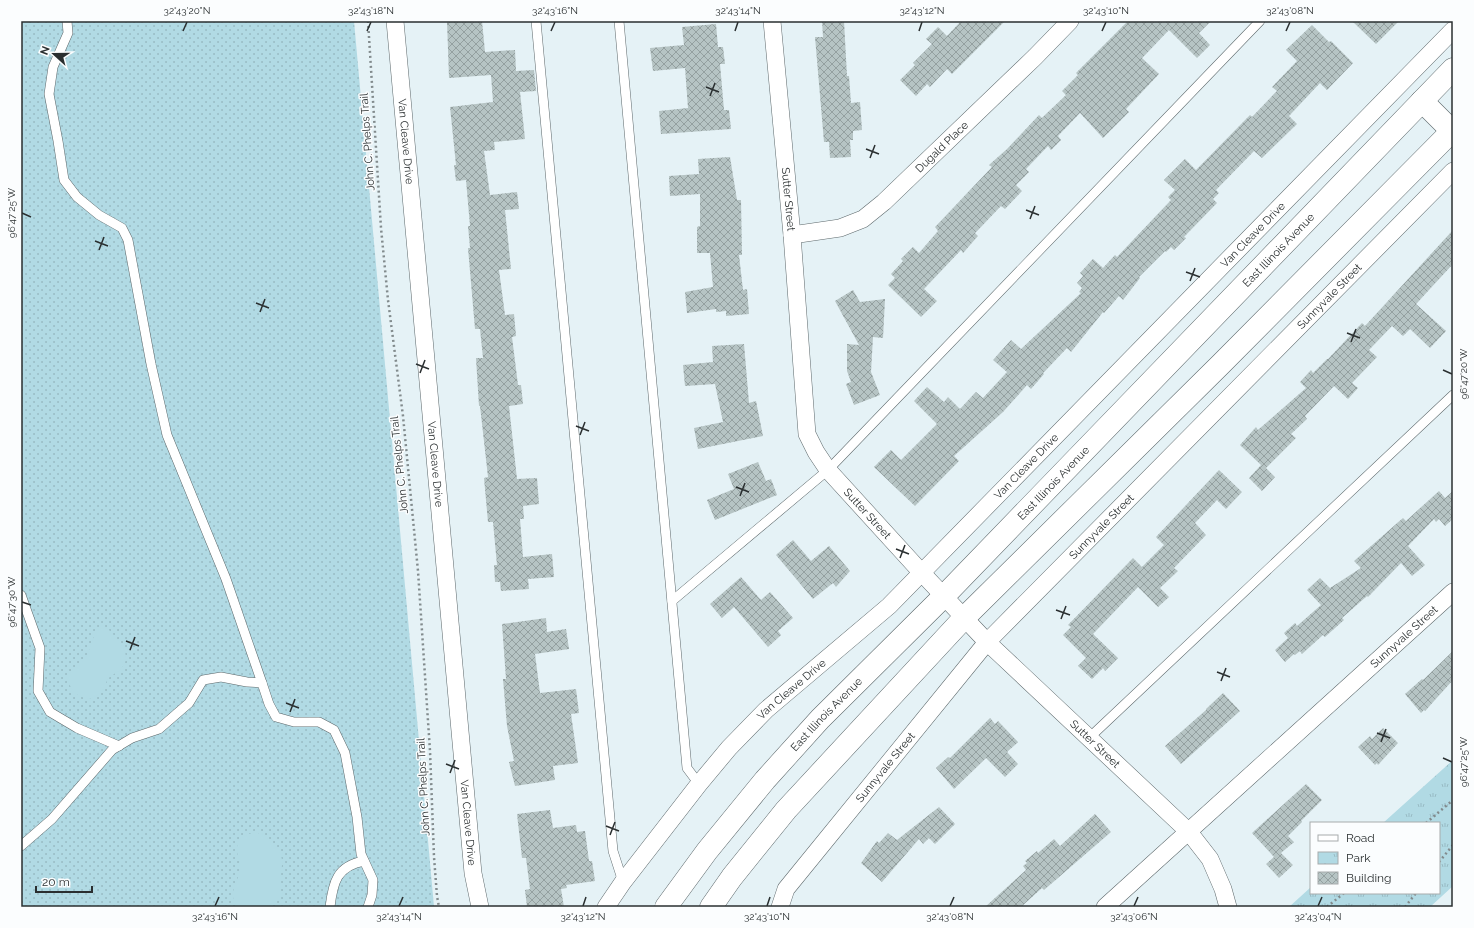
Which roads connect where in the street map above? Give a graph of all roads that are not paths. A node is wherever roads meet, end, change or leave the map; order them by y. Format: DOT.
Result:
graph roads {
  1 [pos="67,21"];
  2 [pos="395,21"];
  3 [pos="536,21"];
  4 [pos="619,21"];
  5 [pos="772,21"];
  6 [pos="1070,21"];
  7 [pos="1260,21"];
  8 [pos="1453,30"];
  9 [pos="1453,69"];
  10 [pos="1422,101"];
  11 [pos="1453,130"];
  12 [pos="1453,171"];
  13 [pos="792,235"];
  14 [pos="1453,395"];
  15 [pos="828,470"];
  16 [pos="921,572"];
  17 [pos="1453,592"];
  18 [pos="21,595"];
  19 [pos="944,596"];
  20 [pos="672,601"];
  21 [pos="964,618"];
  22 [pos="987,642"];
  23 [pos="262,683"];
  24 [pos="1089,738"];
  25 [pos="119,746"];
  26 [pos="699,784"];
  27 [pos="1189,832"];
  28 [pos="21,846"];
  29 [pos="364,861"];
  30 [pos="623,882"];
  31 [pos="330,907"];
  32 [pos="368,907"];
  33 [pos="480,907"];
  34 [pos="606,907"];
  35 [pos="666,907"];
  36 [pos="711,907"];
  37 [pos="780,907"];
  38 [pos="1105,907"];
  39 [pos="1228,907"];
  1 -- 23 [label="lane"];
  2 -- 33 [label="street, Van Cleave Drive"];
  3 -- 30 [label="lane"];
  4 -- 20 [label="lane"];
  5 -- 13 [label="street, Sutter Street"];
  6 -- 13 [label="street, Dugald Place"];
  7 -- 15 [label="lane"];
  8 -- 16 [label="street, Van Cleave Drive"];
  9 -- 10 [label="main road, East Illinois Avenue"];
  10 -- 11 [label="main road"];
  10 -- 19 [label="main road, East Illinois Avenue"];
  11 -- 21 [label="main road"];
  12 -- 22 [label="street, Sunnyvale Street"];
  13 -- 15 [label="street, Sutter Street"];
  14 -- 24 [label="lane"];
  15 -- 16 [label="street, Sutter Street"];
  15 -- 20 [label="lane"];
  16 -- 19 [label="street, Sutter Street"];
  16 -- 26 [label="street, Van Cleave Drive"];
  17 -- 27 [label="street, Sunnyvale Street"];
  18 -- 25 [label="lane"];
  19 -- 21 [label="street, Sutter Street"];
  19 -- 35 [label="main road, East Illinois Avenue"];
  20 -- 26 [label="lane"];
  21 -- 22 [label="street, Sutter Street"];
  21 -- 36 [label="main road"];
  22 -- 24 [label="street, Sutter Street"];
  22 -- 37 [label="street, Sunnyvale Street"];
  23 -- 25 [label="lane"];
  23 -- 29 [label="lane"];
  24 -- 27 [label="street, Sutter Street"];
  25 -- 28 [label="lane"];
  26 -- 30 [label="street, Van Cleave Drive"];
  27 -- 38 [label="street, Sunnyvale Street"];
  27 -- 39 [label="street, Sutter Street"];
  29 -- 31 [label="lane"];
  29 -- 32 [label="lane"];
  30 -- 34 [label="street, Van Cleave Drive"];
}
